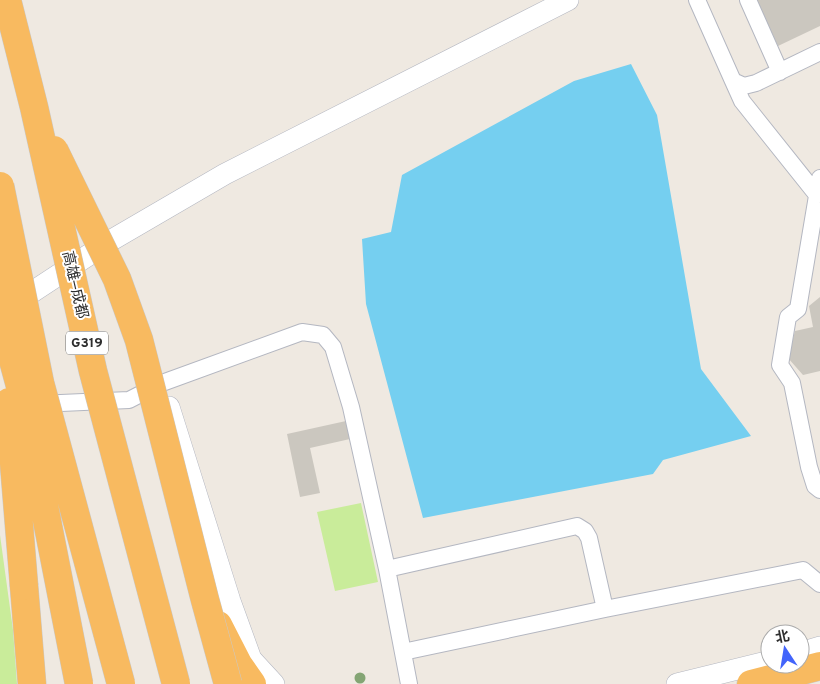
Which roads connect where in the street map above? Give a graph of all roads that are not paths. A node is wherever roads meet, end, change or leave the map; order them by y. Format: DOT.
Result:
graph roads {
  1 [pos="7,0"];
  2 [pos="568,0"];
  3 [pos="697,0"];
  4 [pos="748,0"];
  5 [pos="820,52"];
  6 [pos="780,72"];
  7 [pos="734,81"];
  8 [pos="756,83"];
  9 [pos="34,107"];
  10 [pos="754,114"];
  11 [pos="820,170"];
  12 [pos="802,175"];
  13 [pos="820,178"];
  14 [pos="0,186"];
  15 [pos="817,195"];
  16 [pos="110,241"];
  17 [pos="0,265"];
  18 [pos="4,325"];
  19 [pos="162,383"];
  20 [pos="0,423"];
  21 [pos="820,490"];
  22 [pos="387,568"];
  23 [pos="820,584"];
  24 [pos="205,600"];
  25 [pos="605,609"];
  26 [pos="403,652"];
  27 [pos="760,664"];
  28 [pos="820,666"];
  29 [pos="32,684"];
  30 [pos="79,684"];
  31 [pos="121,684"];
  32 [pos="176,684"];
  33 [pos="228,684"];
  34 [pos="252,684"];
  35 [pos="274,684"];
  36 [pos="409,684"];
  37 [pos="678,684"];
  38 [pos="751,684"];
  1 -- 9 [label="highway, 高雄—成都 / G319, bridge"];
  2 -- 16 [label="street"];
  3 -- 7 [label="street"];
  4 -- 6 [label="street"];
  5 -- 6 [label="street"];
  6 -- 8 [label="street"];
  7 -- 8 [label="street"];
  7 -- 10 [label="street"];
  8 -- 10 [label="street"];
  9 -- 24 [label="highway, bridge"];
  9 -- 32 [label="highway, 高雄—成都 / G319, bridge"];
  10 -- 12 [label="street"];
  11 -- 12 [label="street"];
  12 -- 15 [label="street"];
  13 -- 15 [label="street"];
  14 -- 31 [label="highway, bridge"];
  15 -- 21 [label="street"];
  16 -- 18 [label="street"];
  16 -- 19 [label="street"];
  17 -- 18 [label="highway, bridge"];
  18 -- 29 [label="highway, bridge"];
  18 -- 30 [label="highway, bridge"];
  19 -- 20 [label="street"];
  19 -- 22 [label="street"];
  19 -- 35 [label="street"];
  22 -- 25 [label="street"];
  22 -- 26 [label="street"];
  23 -- 25 [label="street"];
  24 -- 33 [label="highway, bridge"];
  24 -- 34 [label="highway, bridge"];
  25 -- 26 [label="street"];
  26 -- 36 [label="street"];
  27 -- 37 [label="street"];
  28 -- 38 [label="highway"];
}
